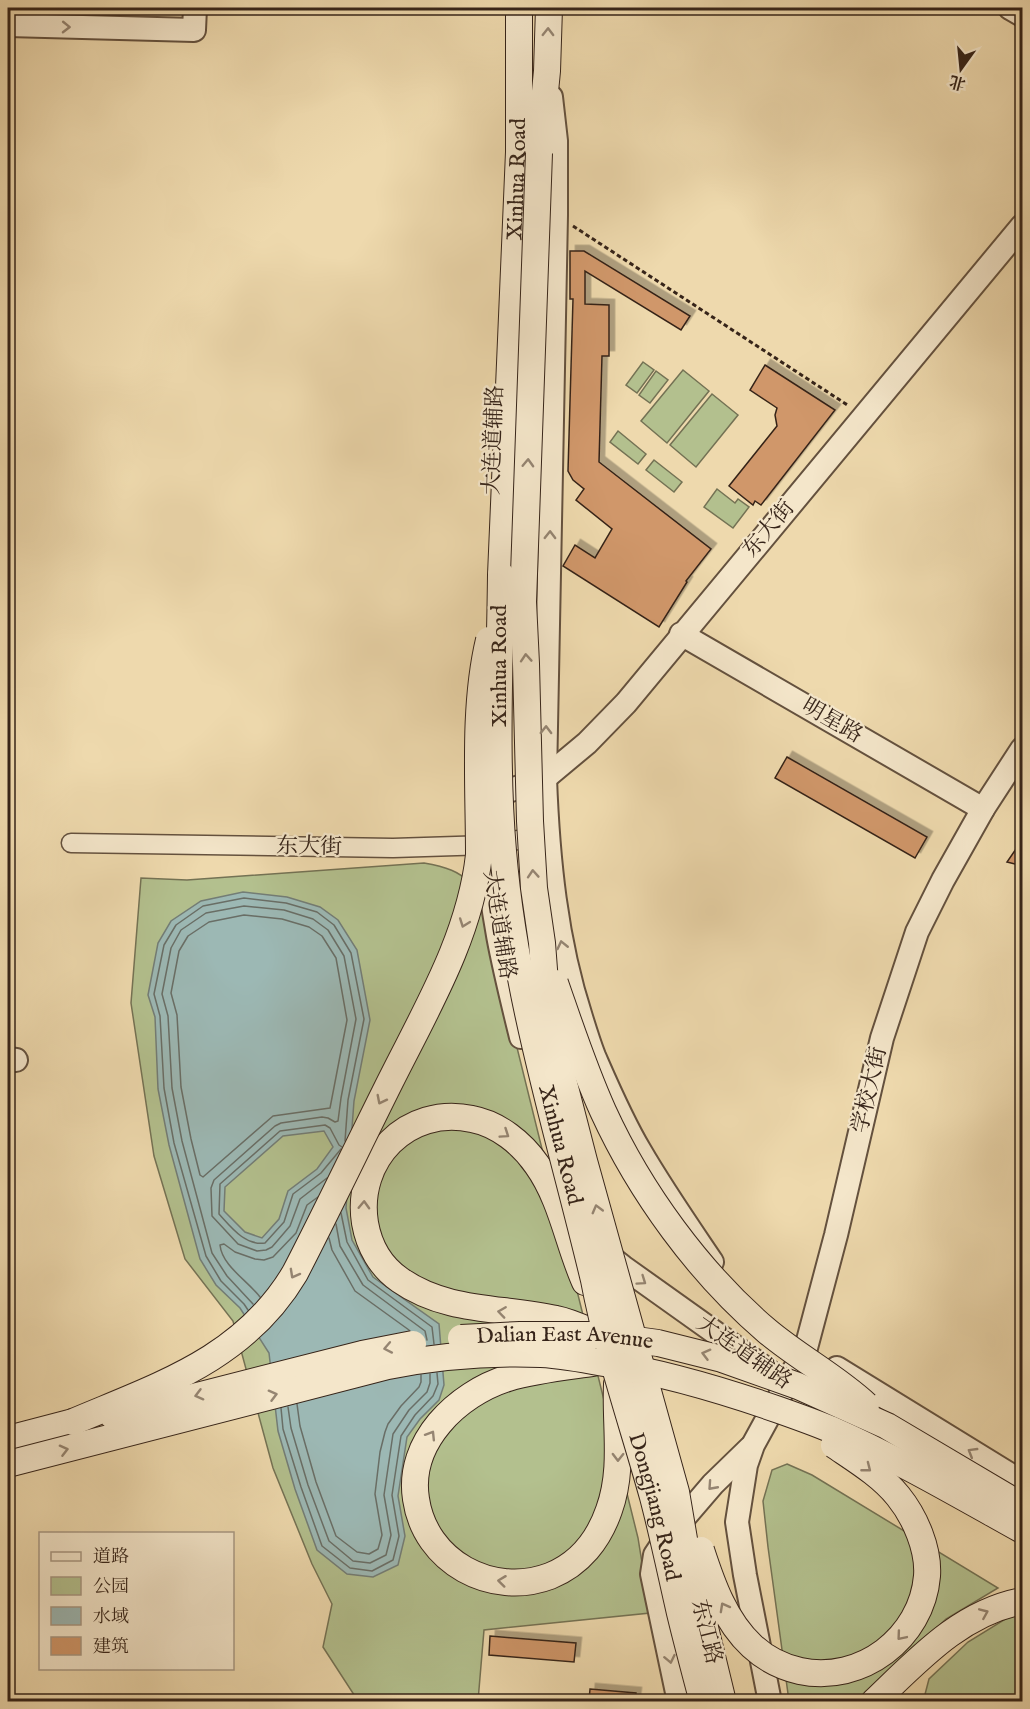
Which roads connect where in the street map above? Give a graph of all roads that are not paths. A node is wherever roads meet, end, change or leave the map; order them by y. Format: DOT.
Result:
graph roads {
  1 [pos="519,8"];
  2 [pos="549,8"];
  3 [pos="1010,8"];
  4 [pos="1023,15"];
  5 [pos="194,19"];
  6 [pos="8,25"];
  7 [pos="519,68"];
  8 [pos="547,71"];
  9 [pos="529,152"];
  10 [pos="1023,226"];
  11 [pos="501,575"];
  12 [pos="681,634"];
  13 [pos="1023,749"];
  14 [pos="1016,772"];
  15 [pos="545,778"];
  16 [pos="488,798"];
  17 [pos="984,808"];
  18 [pos="547,835"];
  19 [pos="71,843"];
  20 [pos="488,845"];
  21 [pos="542,943"];
  22 [pos="608,1318"];
  23 [pos="806,1348"];
  24 [pos="608,1370"];
  25 [pos="787,1384"];
  26 [pos="783,1412"];
  27 [pos="73,1422"];
  28 [pos="887,1426"];
  29 [pos="8,1439"];
  30 [pos="753,1445"];
  31 [pos="8,1464"];
  32 [pos="1023,1482"];
  33 [pos="676,1492"];
  34 [pos="1023,1506"];
  35 [pos="1023,1530"];
  36 [pos="1023,1543"];
  37 [pos="1023,1601"];
  38 [pos="679,1701"];
  39 [pos="703,1701"];
  40 [pos="723,1701"];
  41 [pos="770,1701"];
  42 [pos="874,1701"];
  1 -- 7 [label="main road, Xinhua Road"];
  8 -- 2 [label="main road, Xinhua Road, one-way"];
  3 -- 4 [label="street"];
  6 -- 5 [label="street, one-way"];
  7 -- 9 [label="main road, Xinhua Road"];
  7 -- 16 [label="street, 大连道辅路"];
  8 -- 9 [label="main road, Xinhua Road"];
  15 -- 8 [label="street, 大连道辅路, one-way"];
  9 -- 11 [label="main road, Xinhua Road"];
  21 -- 9 [label="main road, Xinhua Road, one-way, bridge"];
  10 -- 12 [label="street, 东大街"];
  11 -- 22 [label="main road, Xinhua Road, bridge"];
  11 -- 27 [label="main road, one-way, bridge"];
  12 -- 15 [label="street, 东大街"];
  12 -- 17 [label="street, 明星路"];
  13 -- 14 [label="street, 学校大街"];
  14 -- 17 [label="street, 学校大街"];
  15 -- 16 [label="street, 东大街"];
  15 -- 18 [label="street, 大连道辅路"];
  16 -- 20 [label="street, 大连道辅路"];
  17 -- 23 [label="street, 学校大街"];
  18 -- 20 [label="street, 东大街"];
  23 -- 18 [label="street, 大连道辅路, one-way"];
  19 -- 20 [label="street, 东大街"];
  20 -- 25 [label="street, 大连道辅路, one-way"];
  22 -- 21 [label="main road, Xinhua Road, one-way, bridge"];
  21 -- 28 [label="main road, bridge"];
  22 -- 22 [label="main road, one-way, bridge"];
  22 -- 24 [label="main road, Dongjiang Road, bridge"];
  22 -- 27 [label="main road, Dalian East Avenue, one-way, bridge"];
  28 -- 22 [label="main road, Dalian East Avenue, one-way, bridge"];
  22 -- 33 [label="main road, Dongjiang Road, bridge"];
  23 -- 25 [label="street, 学校大街"];
  32 -- 23 [label="street, 大连道辅路, one-way"];
  24 -- 24 [label="main road, one-way, bridge"];
  24 -- 26 [label="main road, Dalian East Avenue, bridge"];
  31 -- 24 [label="main road, Dalian East Avenue, one-way, bridge"];
  24 -- 39 [label="main road, Dongjiang Road, bridge"];
  25 -- 30 [label="street, 学校大街"];
  25 -- 36 [label="street, 大连道辅路"];
  26 -- 33 [label="main road, one-way, bridge"];
  26 -- 35 [label="main road, Dalian East Avenue, bridge"];
  27 -- 29 [label="main road, Dalian East Avenue"];
  28 -- 34 [label="main road, Dalian East Avenue, bridge"];
  30 -- 38 [label="street, one-way"];
  30 -- 41 [label="street"];
  33 -- 40 [label="main road, 东江路, bridge"];
  42 -- 37 [label="main road, one-way"];
}
